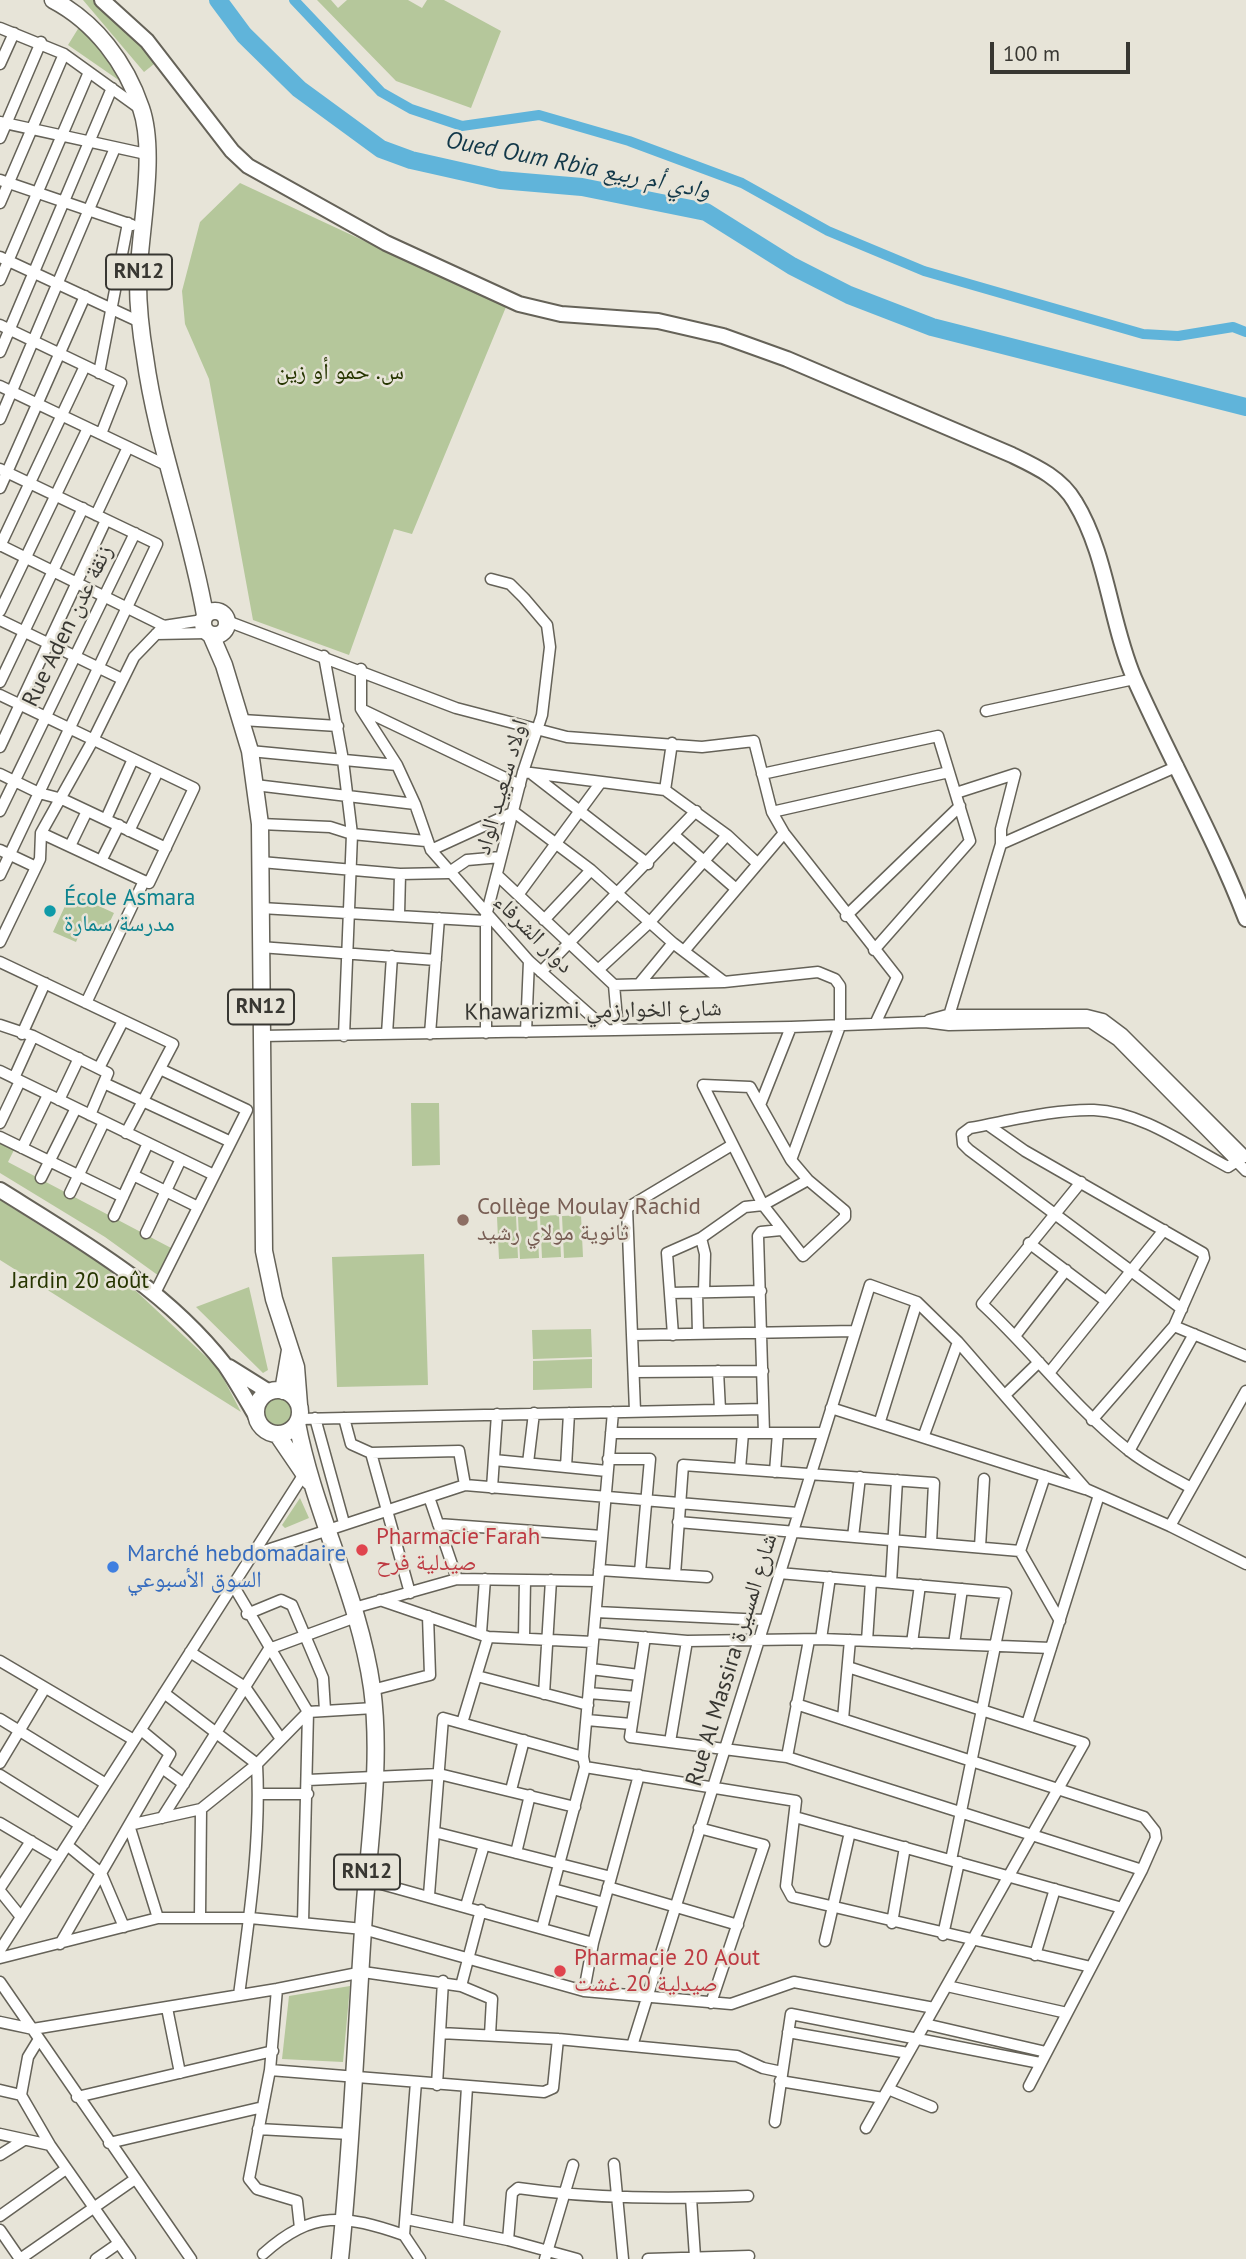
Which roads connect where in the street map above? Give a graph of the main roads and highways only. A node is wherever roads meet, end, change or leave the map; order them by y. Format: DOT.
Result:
graph roads {
  1 [pos="53,0"];
  2 [pos="102,0"];
  3 [pos="1246,919"];
  4 [pos="0,1190"];
  5 [pos="290,1350"];
  6 [pos="224,1365"];
  7 [pos="276,1392"];
  8 [pos="256,1416"];
  9 [pos="302,1416"];
  10 [pos="276,1434"];
  11 [pos="317,1492"];
  12 [pos="340,2259"];
  1 -- 5 [label="main road, RN12"];
  2 -- 3 [label="main road"];
  4 -- 6 [label="main road"];
  5 -- 7 [label="main road, RN12"];
  5 -- 9 [label="main road, RN12"];
  6 -- 7 [label="main road"];
  6 -- 8 [label="main road"];
  7 -- 8 [label="main road, RN12"];
  7 -- 9 [label="main road"];
  8 -- 10 [label="main road, RN12"];
  9 -- 10 [label="main road"];
  9 -- 11 [label="main road, RN12"];
  10 -- 11 [label="main road, RN12"];
  11 -- 12 [label="main road, RN12"];
}
